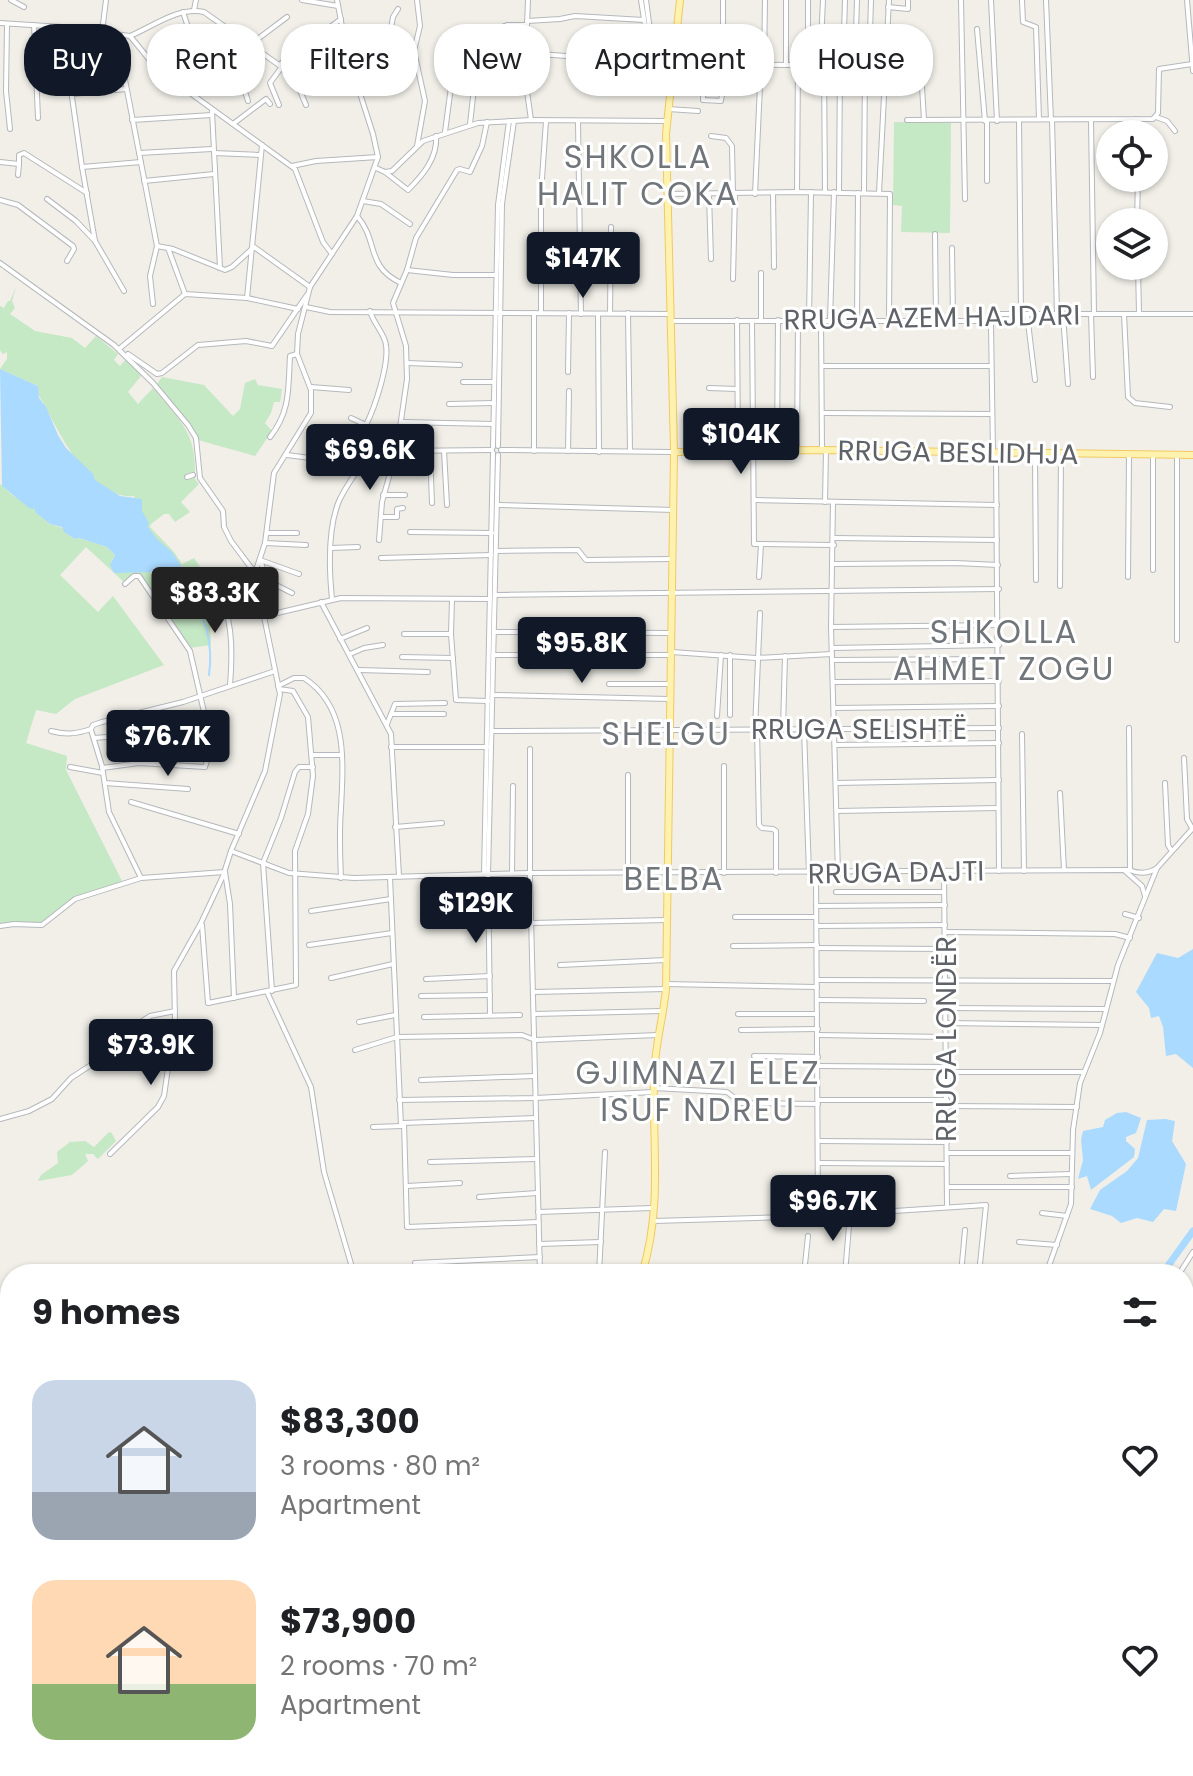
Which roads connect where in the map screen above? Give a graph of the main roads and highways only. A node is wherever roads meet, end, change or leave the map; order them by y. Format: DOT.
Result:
graph roads {
  1 [pos="680,0"];
  2 [pos="674,452"];
  3 [pos="1193,455"];
  4 [pos="645,1264"];
  1 -- 2 [label="main road"];
  2 -- 3 [label="main road, RRUGA BESLIDHJA"];
  2 -- 4 [label="main road"];
}
